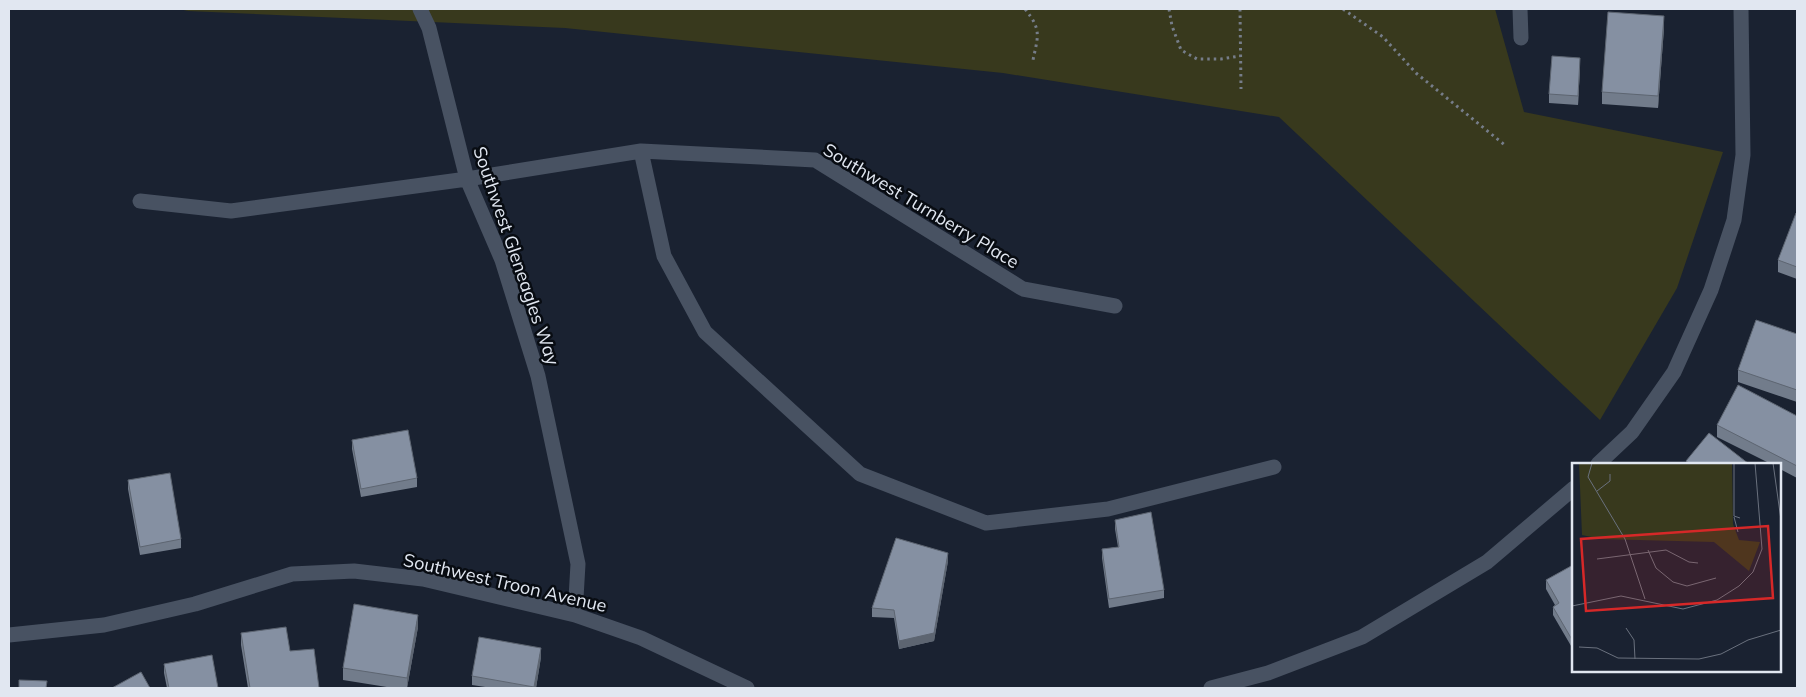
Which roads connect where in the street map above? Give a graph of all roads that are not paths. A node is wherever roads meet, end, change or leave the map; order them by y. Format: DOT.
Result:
graph roads {
  1 [pos="420,9"];
  2 [pos="1520,9"];
  3 [pos="1741,9"];
  4 [pos="1521,38"];
  5 [pos="641,151"];
  6 [pos="467,178"];
  7 [pos="140,201"];
  8 [pos="1115,306"];
  9 [pos="1599,463"];
  10 [pos="1274,467"];
  11 [pos="1572,490"];
  12 [pos="575,615"];
  13 [pos="9,635"];
  14 [pos="747,688"];
  15 [pos="1211,688"];
  1 -- 6 [label="street, Southwest Gleneagles Way"];
  2 -- 4 [label="street"];
  3 -- 9 [label="street"];
  5 -- 6 [label="street, Southwest Turnberry Place"];
  5 -- 8 [label="street, Southwest Turnberry Place"];
  5 -- 10 [label="street"];
  6 -- 7 [label="street, Southwest Turnberry Place"];
  6 -- 12 [label="street, Southwest Gleneagles Way"];
  11 -- 15 [label="street"];
  12 -- 13 [label="street, Southwest Troon Avenue"];
  12 -- 14 [label="street, Southwest Troon Avenue"];
}
